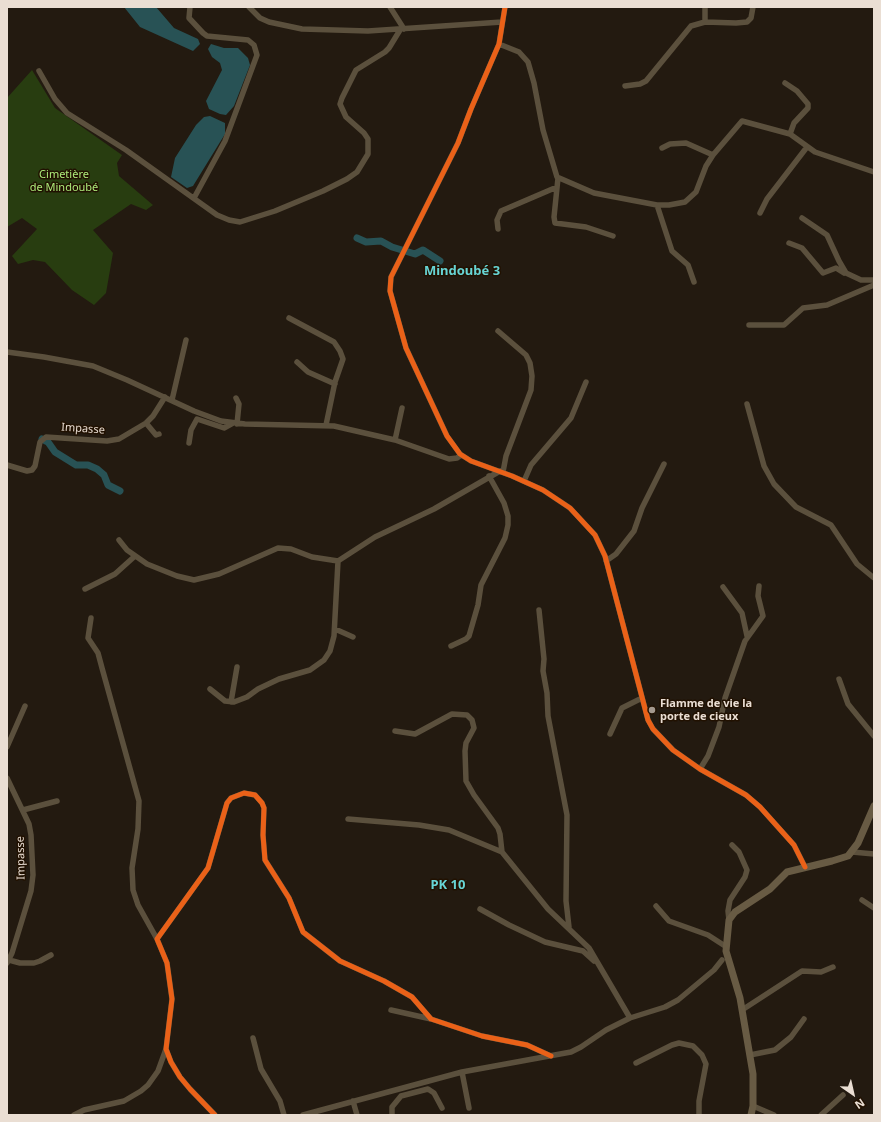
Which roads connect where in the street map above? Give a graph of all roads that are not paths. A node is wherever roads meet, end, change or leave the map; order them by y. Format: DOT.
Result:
graph roads {
  1 [pos="190,7"];
  2 [pos="249,7"];
  3 [pos="390,7"];
  4 [pos="504,7"];
  5 [pos="705,7"];
  6 [pos="753,7"];
  7 [pos="502,22"];
  8 [pos="706,22"];
  9 [pos="402,30"];
  10 [pos="499,44"];
  11 [pos="39,71"];
  12 [pos="785,83"];
  13 [pos="625,86"];
  14 [pos="790,134"];
  15 [pos="807,147"];
  16 [pos="662,148"];
  17 [pos="713,155"];
  18 [pos="874,172"];
  19 [pos="558,178"];
  20 [pos="556,187"];
  21 [pos="194,198"];
  22 [pos="657,205"];
  23 [pos="760,213"];
  24 [pos="802,218"];
  25 [pos="498,230"];
  26 [pos="612,236"];
  27 [pos="789,244"];
  28 [pos="846,273"];
  29 [pos="874,280"];
  30 [pos="694,282"];
  31 [pos="874,285"];
  32 [pos="289,318"];
  33 [pos="749,325"];
  34 [pos="498,331"];
  35 [pos="186,340"];
  36 [pos="7,352"];
  37 [pos="297,362"];
  38 [pos="586,382"];
  39 [pos="335,384"];
  40 [pos="165,397"];
  41 [pos="236,398"];
  42 [pos="172,400"];
  43 [pos="747,404"];
  44 [pos="402,408"];
  45 [pos="146,423"];
  46 [pos="235,423"];
  47 [pos="326,425"];
  48 [pos="159,434"];
  49 [pos="395,440"];
  50 [pos="188,443"];
  51 [pos="461,455"];
  52 [pos="664,464"];
  53 [pos="7,465"];
  54 [pos="502,472"];
  55 [pos="490,476"];
  56 [pos="524,481"];
  57 [pos="119,540"];
  58 [pos="135,556"];
  59 [pos="338,561"];
  60 [pos="606,561"];
  61 [pos="874,578"];
  62 [pos="759,586"];
  63 [pos="722,587"];
  64 [pos="85,588"];
  65 [pos="539,610"];
  66 [pos="91,618"];
  67 [pos="334,629"];
  68 [pos="747,636"];
  69 [pos="353,637"];
  70 [pos="451,646"];
  71 [pos="237,667"];
  72 [pos="839,679"];
  73 [pos="210,689"];
  74 [pos="642,698"];
  75 [pos="231,702"];
  76 [pos="25,706"];
  77 [pos="395,731"];
  78 [pos="610,734"];
  79 [pos="874,736"];
  80 [pos="7,747"];
  81 [pos="700,769"];
  82 [pos="7,778"];
  83 [pos="57,802"];
  84 [pos="874,806"];
  85 [pos="23,810"];
  86 [pos="348,819"];
  87 [pos="732,845"];
  88 [pos="502,852"];
  89 [pos="852,852"];
  90 [pos="874,854"];
  91 [pos="806,867"];
  92 [pos="862,900"];
  93 [pos="656,906"];
  94 [pos="874,908"];
  95 [pos="480,909"];
  96 [pos="729,920"];
  97 [pos="569,928"];
  98 [pos="157,939"];
  99 [pos="726,949"];
  100 [pos="51,955"];
  101 [pos="725,960"];
  102 [pos="8,961"];
  103 [pos="598,964"];
  104 [pos="833,967"];
  105 [pos="391,1010"];
  106 [pos="742,1010"];
  107 [pos="630,1018"];
  108 [pos="431,1019"];
  109 [pos="804,1019"];
  110 [pos="253,1038"];
  111 [pos="166,1049"];
  112 [pos="750,1055"];
  113 [pos="550,1056"];
  114 [pos="636,1063"];
  115 [pos="462,1072"];
  116 [pos="418,1083"];
  117 [pos="420,1090"];
  118 [pos="843,1095"];
  119 [pos="353,1101"];
  120 [pos="754,1106"];
  121 [pos="442,1108"];
  122 [pos="469,1108"];
  123 [pos="74,1115"];
  124 [pos="216,1115"];
  125 [pos="284,1115"];
  126 [pos="303,1115"];
  127 [pos="357,1115"];
  128 [pos="392,1115"];
  129 [pos="699,1115"];
  130 [pos="751,1115"];
  131 [pos="774,1115"];
  132 [pos="821,1115"];
  1 -- 21 [label="street"];
  2 -- 9 [label="street"];
  3 -- 9 [label="street"];
  4 -- 7 [label="street"];
  5 -- 8 [label="street"];
  6 -- 8 [label="street"];
  7 -- 9 [label="street"];
  7 -- 10 [label="street"];
  8 -- 13 [label="street"];
  9 -- 21 [label="street"];
  10 -- 19 [label="street"];
  10 -- 51 [label="street"];
  11 -- 21 [label="street"];
  12 -- 14 [label="street"];
  14 -- 15 [label="street"];
  14 -- 17 [label="street"];
  15 -- 18 [label="street"];
  15 -- 23 [label="street"];
  16 -- 17 [label="street"];
  17 -- 22 [label="street"];
  19 -- 20 [label="street"];
  19 -- 22 [label="street"];
  20 -- 25 [label="street"];
  20 -- 26 [label="street"];
  22 -- 30 [label="street"];
  24 -- 28 [label="street"];
  27 -- 28 [label="street"];
  28 -- 29 [label="street"];
  31 -- 33 [label="street"];
  32 -- 39 [label="street"];
  34 -- 54 [label="street"];
  35 -- 42 [label="street"];
  36 -- 40 [label="street"];
  37 -- 39 [label="street"];
  38 -- 56 [label="street"];
  39 -- 47 [label="street"];
  40 -- 42 [label="street"];
  40 -- 45 [label="street, Impasse"];
  41 -- 46 [label="street"];
  42 -- 46 [label="street"];
  43 -- 61 [label="street"];
  44 -- 49 [label="street"];
  45 -- 48 [label="street"];
  45 -- 53 [label="street, Impasse"];
  46 -- 47 [label="street"];
  46 -- 50 [label="street"];
  47 -- 49 [label="street"];
  49 -- 51 [label="street"];
  51 -- 54 [label="street"];
  52 -- 60 [label="street"];
  54 -- 55 [label="street"];
  54 -- 56 [label="street"];
  55 -- 59 [label="street"];
  55 -- 70 [label="street"];
  56 -- 60 [label="street"];
  57 -- 58 [label="street"];
  58 -- 59 [label="street"];
  58 -- 64 [label="street"];
  59 -- 67 [label="street"];
  60 -- 74 [label="street"];
  62 -- 68 [label="street"];
  63 -- 68 [label="street"];
  65 -- 97 [label="street"];
  66 -- 98 [label="street"];
  67 -- 69 [label="street"];
  67 -- 75 [label="street"];
  68 -- 81 [label="street"];
  71 -- 75 [label="street"];
  72 -- 79 [label="street"];
  73 -- 75 [label="street"];
  74 -- 78 [label="street"];
  74 -- 81 [label="street"];
  76 -- 80 [label="street"];
  77 -- 88 [label="street"];
  81 -- 91 [label="street"];
  82 -- 85 [label="street, Impasse"];
  83 -- 85 [label="street"];
  84 -- 89 [label="main road"];
  85 -- 102 [label="street, Impasse"];
  86 -- 88 [label="street"];
  87 -- 96 [label="street"];
  88 -- 97 [label="street"];
  89 -- 90 [label="street"];
  89 -- 91 [label="main road"];
  91 -- 96 [label="main road"];
  92 -- 94 [label="street"];
  93 -- 99 [label="street"];
  95 -- 103 [label="street"];
  96 -- 99 [label="main road"];
  97 -- 103 [label="street"];
  98 -- 108 [label="street"];
  98 -- 111 [label="street"];
  99 -- 101 [label="main road"];
  100 -- 102 [label="street"];
  101 -- 106 [label="main road"];
  101 -- 107 [label="street"];
  103 -- 107 [label="street"];
  104 -- 106 [label="street"];
  105 -- 108 [label="street"];
  106 -- 112 [label="main road"];
  107 -- 113 [label="street"];
  108 -- 113 [label="street"];
  109 -- 112 [label="street"];
  110 -- 125 [label="street"];
  111 -- 123 [label="street"];
  111 -- 124 [label="street"];
  112 -- 120 [label="main road"];
  113 -- 115 [label="street"];
  114 -- 129 [label="street"];
  115 -- 116 [label="street"];
  115 -- 122 [label="street"];
  116 -- 117 [label="street"];
  116 -- 119 [label="street"];
  117 -- 121 [label="street"];
  117 -- 128 [label="street"];
  118 -- 132 [label="street"];
  119 -- 126 [label="street"];
  119 -- 127 [label="street"];
  120 -- 130 [label="main road"];
  120 -- 131 [label="street"];
}
